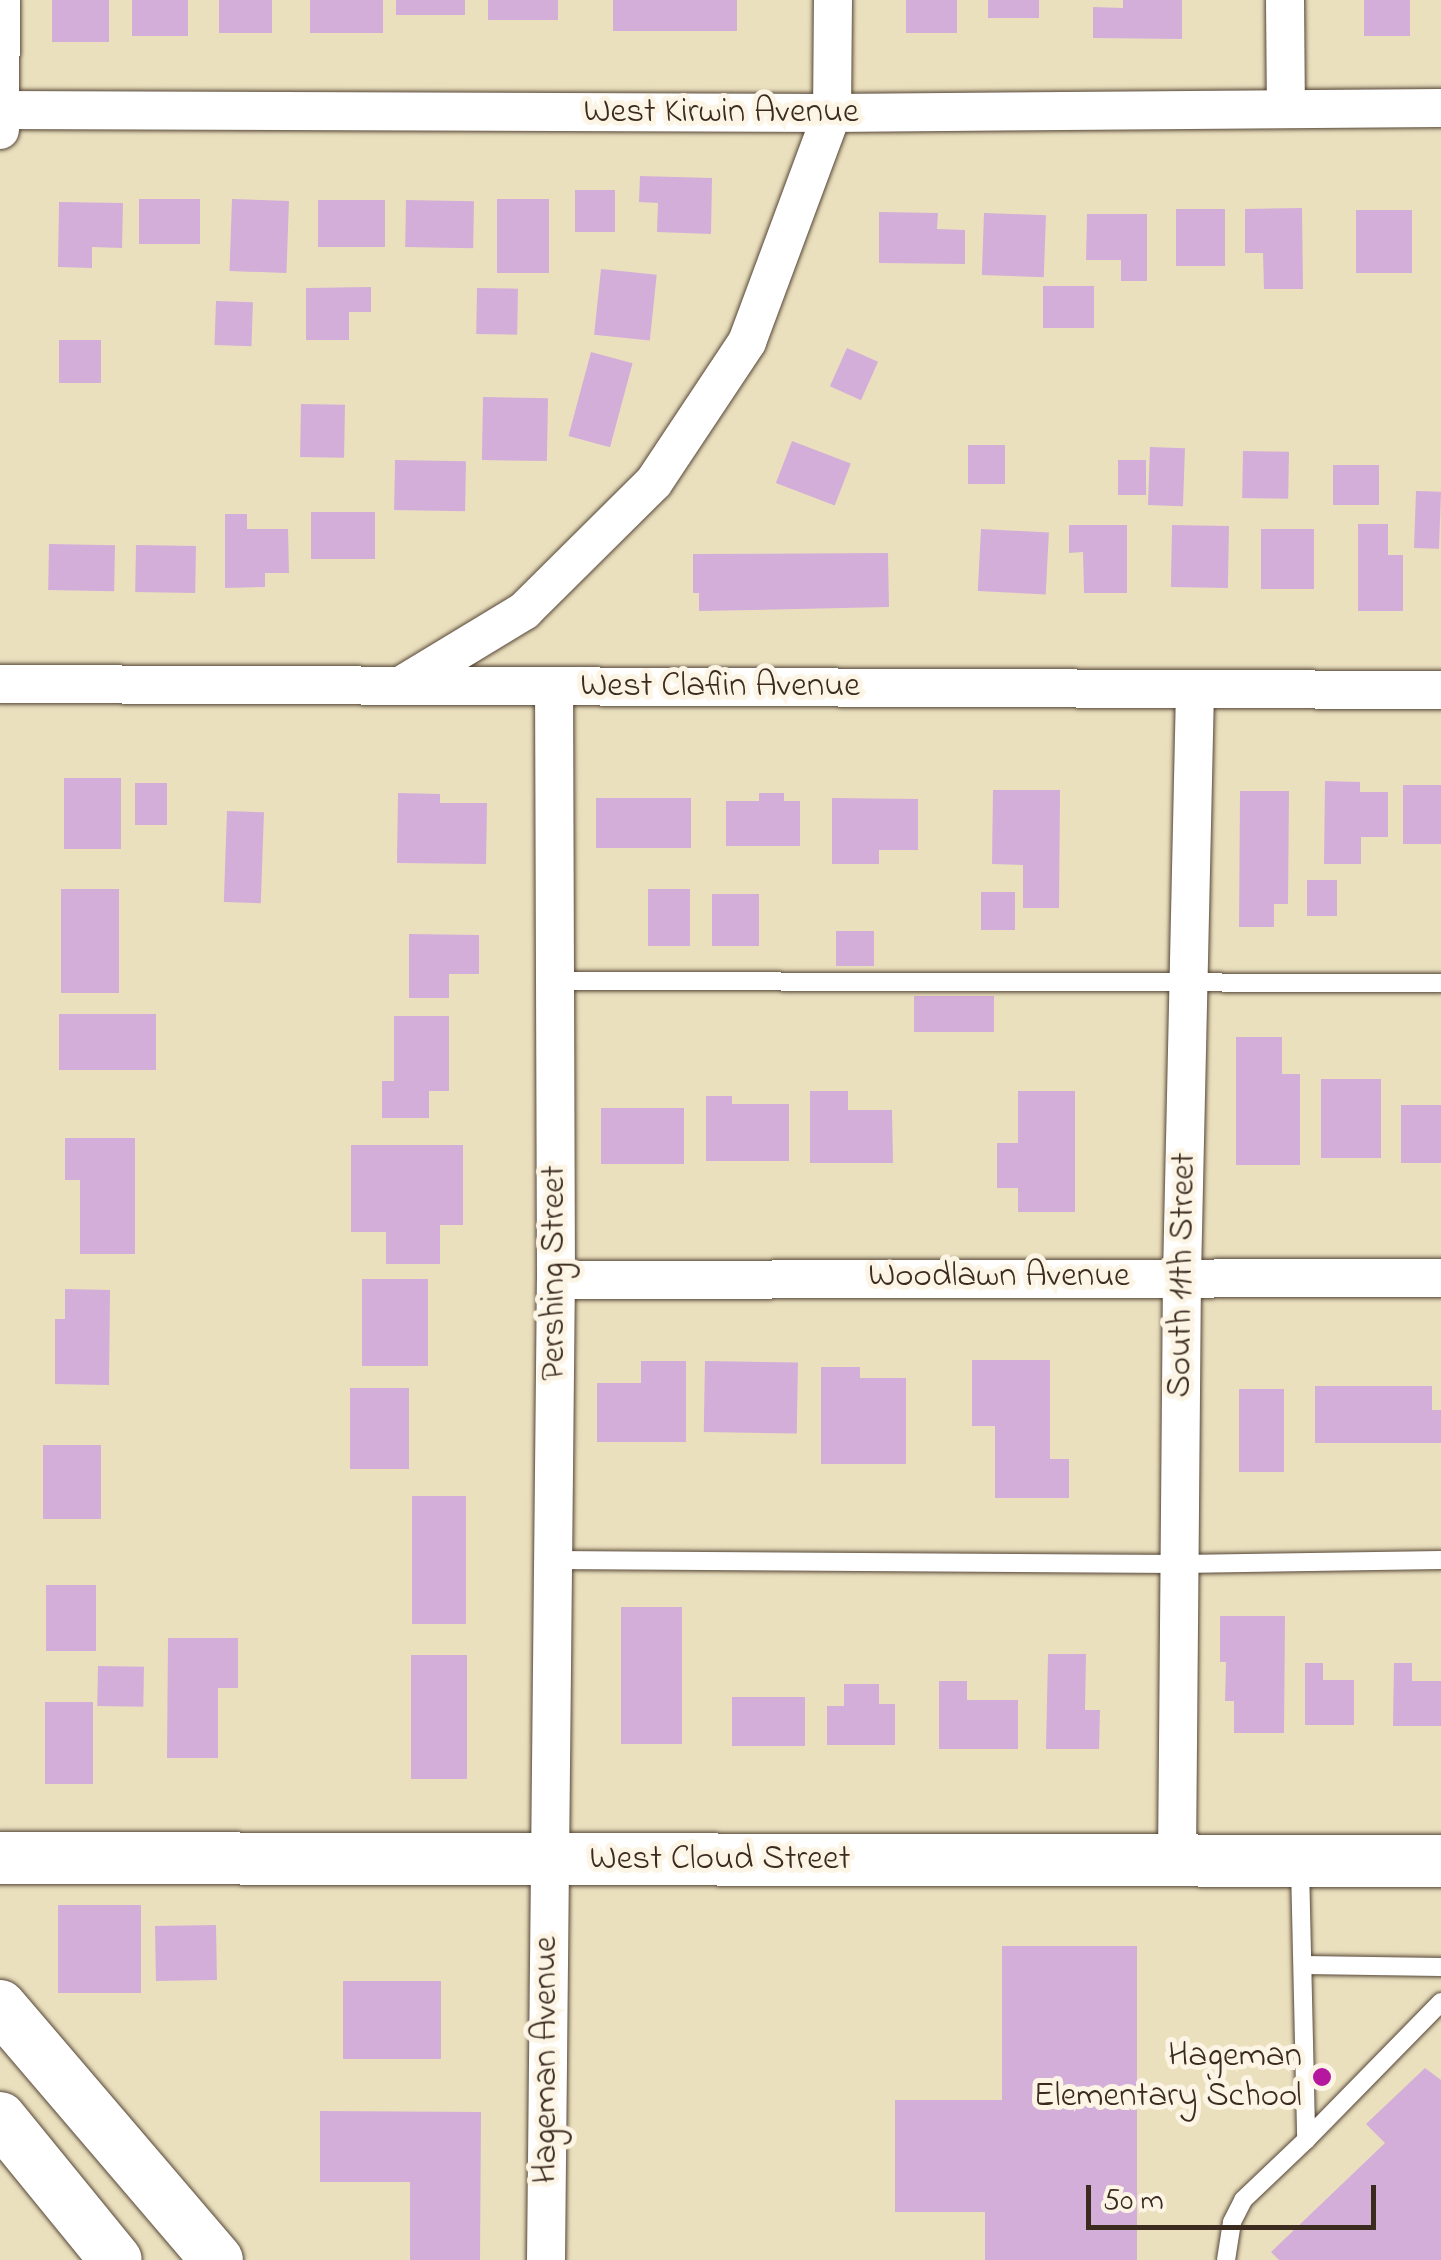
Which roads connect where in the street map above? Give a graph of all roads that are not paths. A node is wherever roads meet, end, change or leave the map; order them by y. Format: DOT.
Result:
graph roads {
  1 [pos="1,0"];
  2 [pos="833,0"];
  3 [pos="1285,0"];
  4 [pos="1286,108"];
  5 [pos="1441,108"];
  6 [pos="1,110"];
  7 [pos="832,114"];
  8 [pos="0,130"];
  9 [pos="0,684"];
  10 [pos="400,686"];
  11 [pos="554,686"];
  12 [pos="1195,690"];
  13 [pos="1441,690"];
  14 [pos="556,981"];
  15 [pos="1188,983"];
  16 [pos="1441,983"];
  17 [pos="1182,1276"];
  18 [pos="1441,1278"];
  19 [pos="556,1280"];
  20 [pos="552,1560"];
  21 [pos="1441,1560"];
  22 [pos="1180,1564"];
  23 [pos="0,1858"];
  24 [pos="548,1860"];
  25 [pos="1177,1860"];
  26 [pos="1300,1860"];
  27 [pos="1441,1861"];
  28 [pos="1302,1965"];
  29 [pos="1441,1967"];
  30 [pos="1441,2002"];
  31 [pos="0,2006"];
  32 [pos="0,2118"];
  33 [pos="1306,2140"];
  34 [pos="116,2260"];
  35 [pos="216,2260"];
  36 [pos="546,2260"];
  37 [pos="1226,2260"];
  1 -- 6 [label="street"];
  2 -- 7 [label="street"];
  3 -- 4 [label="street"];
  4 -- 5 [label="street, West Kirwin Avenue"];
  4 -- 7 [label="street, West Kirwin Avenue"];
  6 -- 7 [label="street, West Kirwin Avenue"];
  6 -- 8 [label="street"];
  7 -- 10 [label="street"];
  9 -- 10 [label="street, West Claflin Avenue"];
  10 -- 11 [label="street, West Claflin Avenue"];
  11 -- 12 [label="street, West Claflin Avenue"];
  11 -- 14 [label="street, Pershing Street"];
  12 -- 13 [label="street, West Claflin Avenue"];
  12 -- 15 [label="street, South 11th Street"];
  14 -- 15 [label="lane"];
  14 -- 19 [label="street, Pershing Street"];
  15 -- 16 [label="lane"];
  15 -- 17 [label="street, South 11th Street"];
  17 -- 18 [label="street, Woodlawn Avenue"];
  17 -- 19 [label="street, Woodlawn Avenue"];
  17 -- 22 [label="street, South 11th Street"];
  19 -- 20 [label="street, Pershing Street"];
  20 -- 22 [label="lane"];
  20 -- 24 [label="street, Pershing Street"];
  21 -- 22 [label="lane"];
  22 -- 25 [label="street, South 11th Street"];
  23 -- 24 [label="main road, West Cloud Street"];
  24 -- 25 [label="main road, West Cloud Street"];
  24 -- 36 [label="street, Hageman Avenue"];
  25 -- 26 [label="main road, West Cloud Street"];
  26 -- 27 [label="main road, West Cloud Street"];
  26 -- 28 [label="lane"];
  28 -- 29 [label="lane"];
  28 -- 33 [label="lane"];
  30 -- 33 [label="lane"];
  31 -- 35 [label="main road"];
  32 -- 34 [label="main road"];
  33 -- 37 [label="lane"];
}
